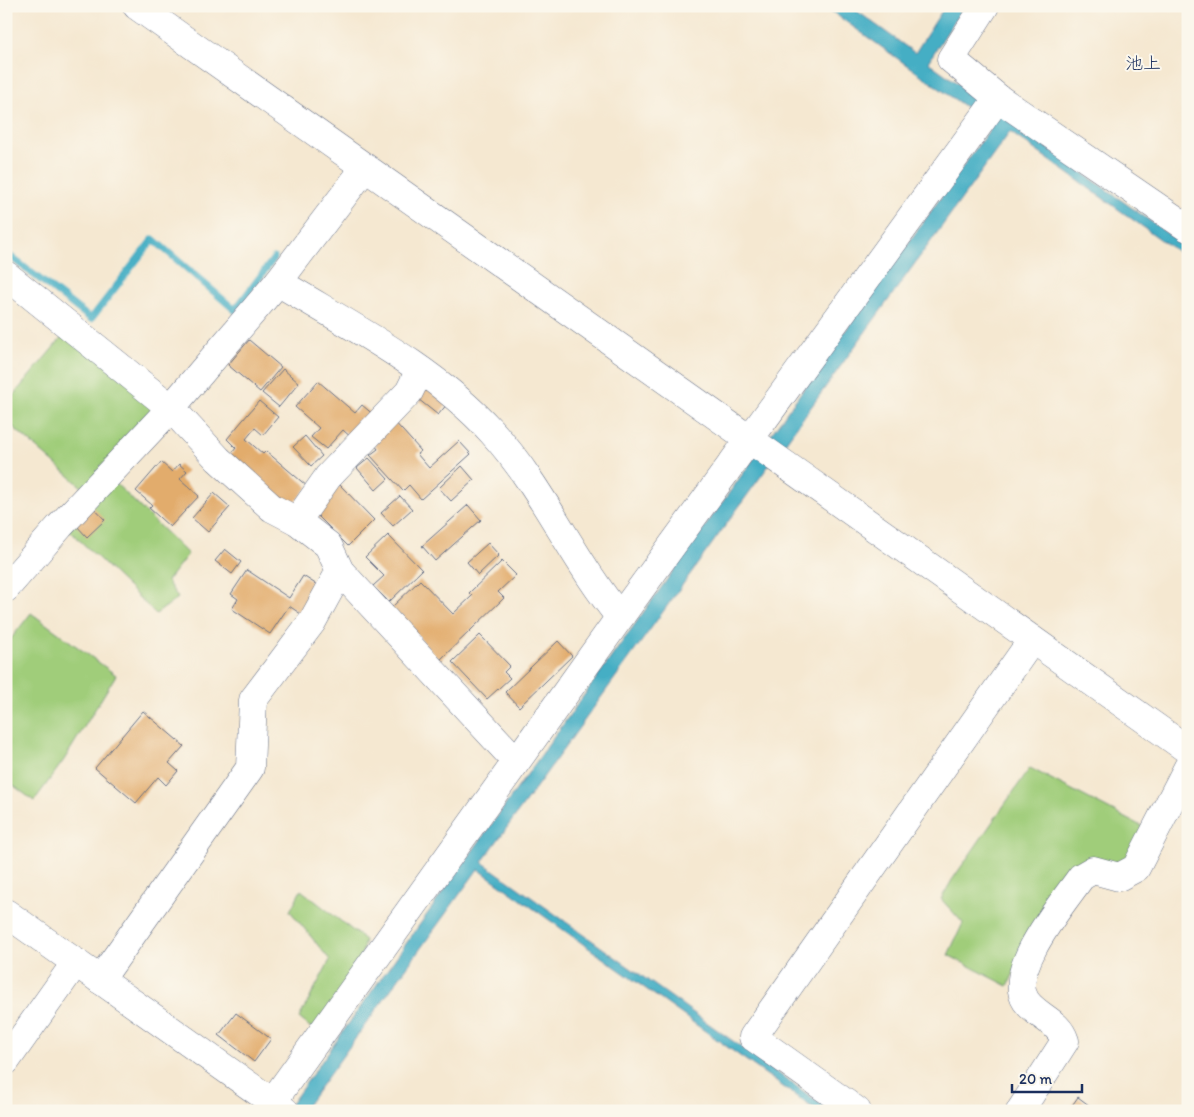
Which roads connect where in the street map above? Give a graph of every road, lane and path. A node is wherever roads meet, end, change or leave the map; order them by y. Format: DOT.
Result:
graph roads {
  1 [pos="137,6"];
  2 [pos="985,6"];
  3 [pos="998,98"];
  4 [pos="364,169"];
  5 [pos="1188,228"];
  6 [pos="6,275"];
  7 [pos="278,282"];
  8 [pos="420,370"];
  9 [pos="171,408"];
  10 [pos="750,438"];
  11 [pos="297,521"];
  12 [pos="340,570"];
  13 [pos="6,588"];
  14 [pos="620,617"];
  15 [pos="1032,640"];
  16 [pos="1188,750"];
  17 [pos="516,761"];
  18 [pos="1188,767"];
  19 [pos="6,913"];
  20 [pos="76,962"];
  21 [pos="100,980"];
  22 [pos="6,1061"];
  23 [pos="275,1108"];
  24 [pos="857,1111"];
  25 [pos="1020,1111"];
  1 -- 4 [label="street"];
  2 -- 3 [label="street"];
  3 -- 5 [label="street"];
  3 -- 10 [label="street"];
  4 -- 7 [label="street"];
  4 -- 10 [label="street"];
  6 -- 9 [label="street"];
  7 -- 8 [label="street"];
  7 -- 9 [label="street"];
  8 -- 11 [label="street"];
  8 -- 14 [label="street"];
  9 -- 11 [label="street"];
  9 -- 13 [label="street"];
  10 -- 14 [label="street"];
  10 -- 15 [label="street"];
  11 -- 12 [label="street"];
  12 -- 17 [label="street"];
  12 -- 21 [label="street"];
  14 -- 17 [label="street"];
  15 -- 16 [label="street"];
  15 -- 24 [label="street"];
  17 -- 23 [label="street"];
  18 -- 25 [label="street"];
  19 -- 20 [label="street"];
  20 -- 21 [label="street"];
  20 -- 22 [label="street"];
  21 -- 23 [label="street"];
}
